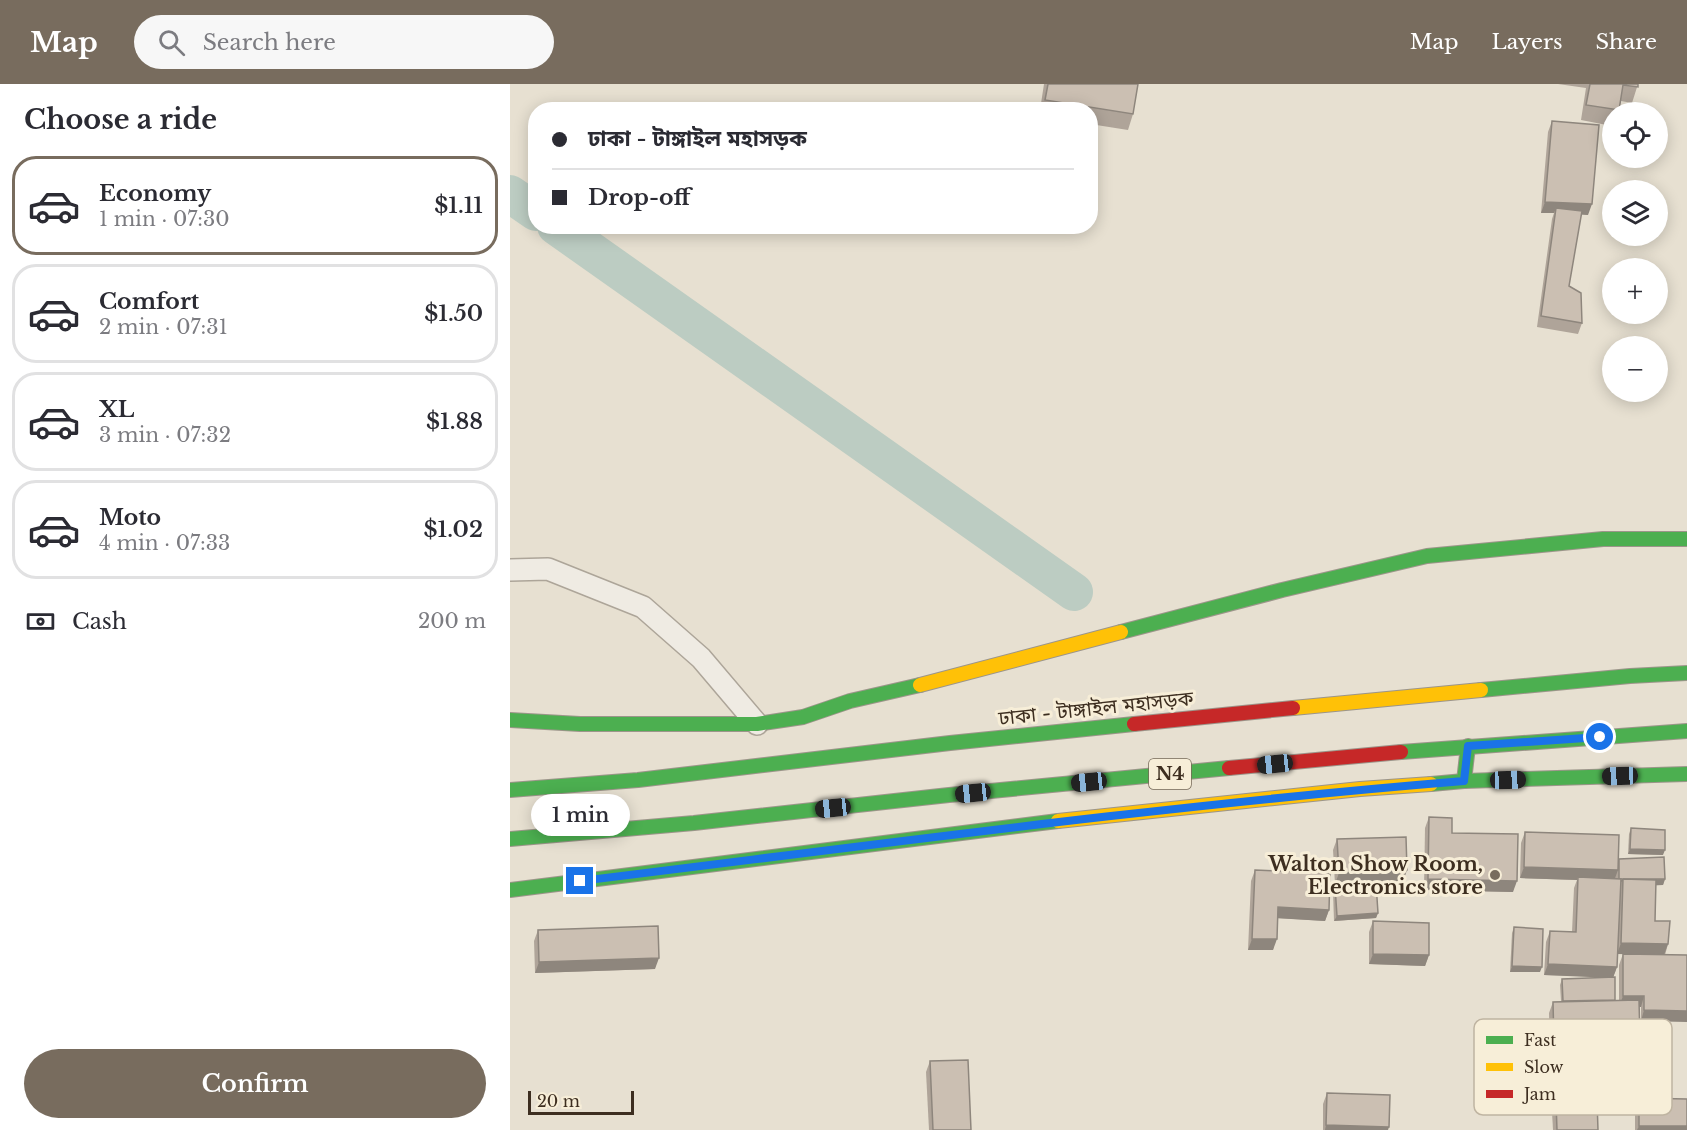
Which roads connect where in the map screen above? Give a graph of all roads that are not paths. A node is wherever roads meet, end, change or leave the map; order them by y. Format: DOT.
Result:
graph roads {
  1 [pos="1687,538"];
  2 [pos="510,570"];
  3 [pos="1687,673"];
  4 [pos="510,720"];
  5 [pos="757,724"];
  6 [pos="1687,731"];
  7 [pos="1468,746"];
  8 [pos="1687,774"];
  9 [pos="1464,781"];
  10 [pos="510,790"];
  11 [pos="510,839"];
  12 [pos="510,890"];
  1 -- 5 [label="main road"];
  2 -- 5 [label="lane"];
  3 -- 10 [label="main road, ঢাকা - টাঙ্গাইল মহাসড়ক"];
  4 -- 5 [label="main road"];
  6 -- 7 [label="main road, N4"];
  7 -- 9 [label="main road"];
  7 -- 11 [label="main road, N4"];
  8 -- 9 [label="main road"];
  9 -- 12 [label="main road"];
}
